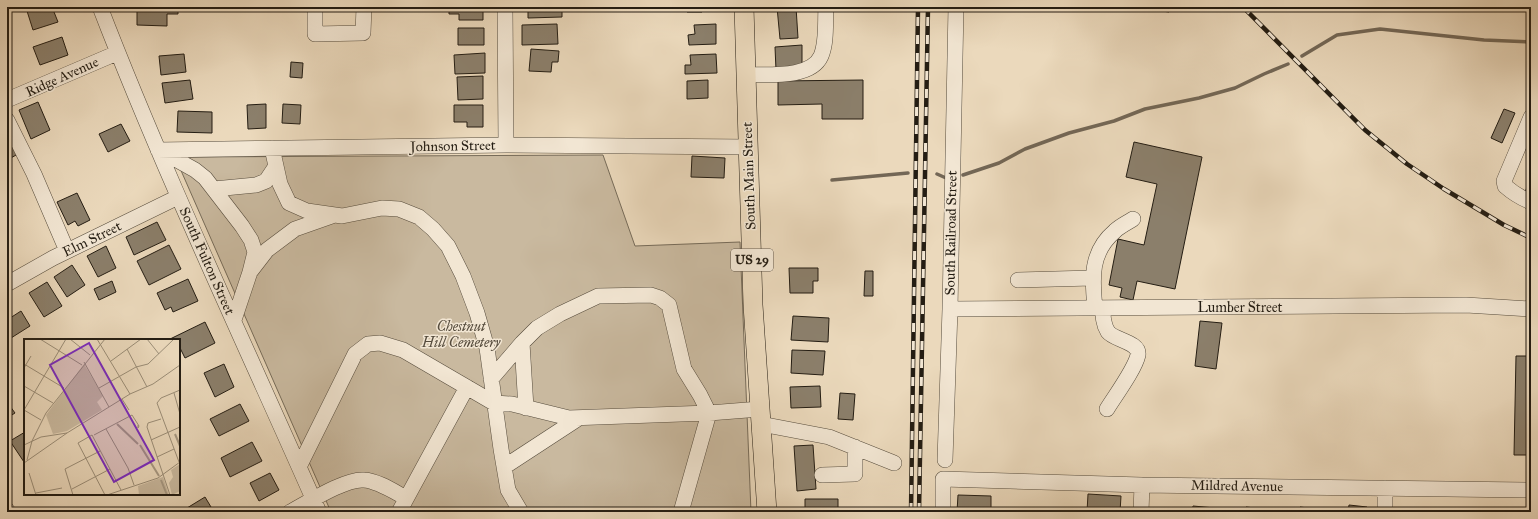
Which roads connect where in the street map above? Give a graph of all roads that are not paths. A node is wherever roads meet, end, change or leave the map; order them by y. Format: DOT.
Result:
graph roads {
  1 [pos="100,7"];
  2 [pos="315,7"];
  3 [pos="364,7"];
  4 [pos="506,7"];
  5 [pos="744,7"];
  6 [pos="826,7"];
  7 [pos="956,7"];
  8 [pos="117,53"];
  9 [pos="746,75"];
  10 [pos="7,100"];
  11 [pos="1531,117"];
  12 [pos="7,120"];
  13 [pos="506,145"];
  14 [pos="749,147"];
  15 [pos="272,148"];
  16 [pos="158,150"];
  17 [pos="276,166"];
  18 [pos="214,189"];
  19 [pos="178,197"];
  20 [pos="1531,202"];
  21 [pos="335,215"];
  22 [pos="1133,219"];
  23 [pos="67,252"];
  24 [pos="250,272"];
  25 [pos="1092,278"];
  26 [pos="1018,280"];
  27 [pos="7,284"];
  28 [pos="1099,308"];
  29 [pos="950,309"];
  30 [pos="1531,309"];
  31 [pos="234,320"];
  32 [pos="522,343"];
  33 [pos="491,379"];
  34 [pos="467,387"];
  35 [pos="494,403"];
  36 [pos="526,408"];
  37 [pos="1107,409"];
  38 [pos="709,413"];
  39 [pos="761,416"];
  40 [pos="579,418"];
  41 [pos="855,447"];
  42 [pos="945,460"];
  43 [pos="894,463"];
  44 [pos="299,466"];
  45 [pos="504,467"];
  46 [pos="822,475"];
  47 [pos="1142,485"];
  48 [pos="1385,488"];
  49 [pos="1531,490"];
  50 [pos="406,498"];
  51 [pos="316,506"];
  52 [pos="518,511"];
  53 [pos="290,512"];
  54 [pos="399,512"];
  55 [pos="681,512"];
  56 [pos="767,512"];
  57 [pos="943,512"];
  58 [pos="1141,512"];
  59 [pos="1385,512"];
  1 -- 8 [label="street, South Fulton Street"];
  2 -- 3 [label="street"];
  4 -- 13 [label="street"];
  5 -- 9 [label="main road, South Main Street / US 29"];
  6 -- 9 [label="street"];
  7 -- 29 [label="street, South Railroad Street"];
  8 -- 10 [label="street, Ridge Avenue"];
  8 -- 16 [label="street, South Fulton Street"];
  9 -- 14 [label="main road, South Main Street / US 29"];
  11 -- 20 [label="street"];
  12 -- 23 [label="street"];
  13 -- 14 [label="street, Johnson Street"];
  13 -- 15 [label="street, Johnson Street"];
  14 -- 39 [label="main road, South Main Street / US 29"];
  15 -- 16 [label="street, Johnson Street"];
  15 -- 17 [label="street"];
  16 -- 18 [label="street"];
  16 -- 19 [label="street, South Fulton Street"];
  17 -- 18 [label="street"];
  17 -- 21 [label="street"];
  18 -- 24 [label="street"];
  19 -- 23 [label="street, Elm Street"];
  19 -- 31 [label="street, South Fulton Street"];
  21 -- 24 [label="street"];
  21 -- 33 [label="street"];
  22 -- 25 [label="street"];
  23 -- 27 [label="street, Elm Street"];
  24 -- 31 [label="street"];
  25 -- 26 [label="street"];
  25 -- 28 [label="street"];
  28 -- 29 [label="street, Lumber Street"];
  28 -- 30 [label="street, Lumber Street"];
  28 -- 37 [label="street"];
  29 -- 42 [label="street, South Railroad Street"];
  31 -- 44 [label="street, South Fulton Street"];
  32 -- 33 [label="street"];
  32 -- 36 [label="street"];
  32 -- 38 [label="street"];
  33 -- 35 [label="street"];
  34 -- 35 [label="street"];
  34 -- 44 [label="street"];
  34 -- 50 [label="street"];
  35 -- 36 [label="street"];
  35 -- 45 [label="street"];
  36 -- 40 [label="street"];
  38 -- 39 [label="street"];
  38 -- 40 [label="street"];
  38 -- 55 [label="street"];
  39 -- 41 [label="street"];
  39 -- 56 [label="main road, South Main Street / US 29"];
  40 -- 45 [label="street"];
  41 -- 43 [label="street"];
  41 -- 46 [label="street"];
  44 -- 51 [label="street, South Fulton Street"];
  45 -- 52 [label="street"];
  47 -- 48 [label="street, Mildred Avenue"];
  47 -- 57 [label="street, Mildred Avenue"];
  47 -- 58 [label="street"];
  48 -- 49 [label="street, Mildred Avenue"];
  48 -- 59 [label="street"];
  50 -- 51 [label="street"];
  50 -- 54 [label="street"];
  51 -- 53 [label="street"];
}
